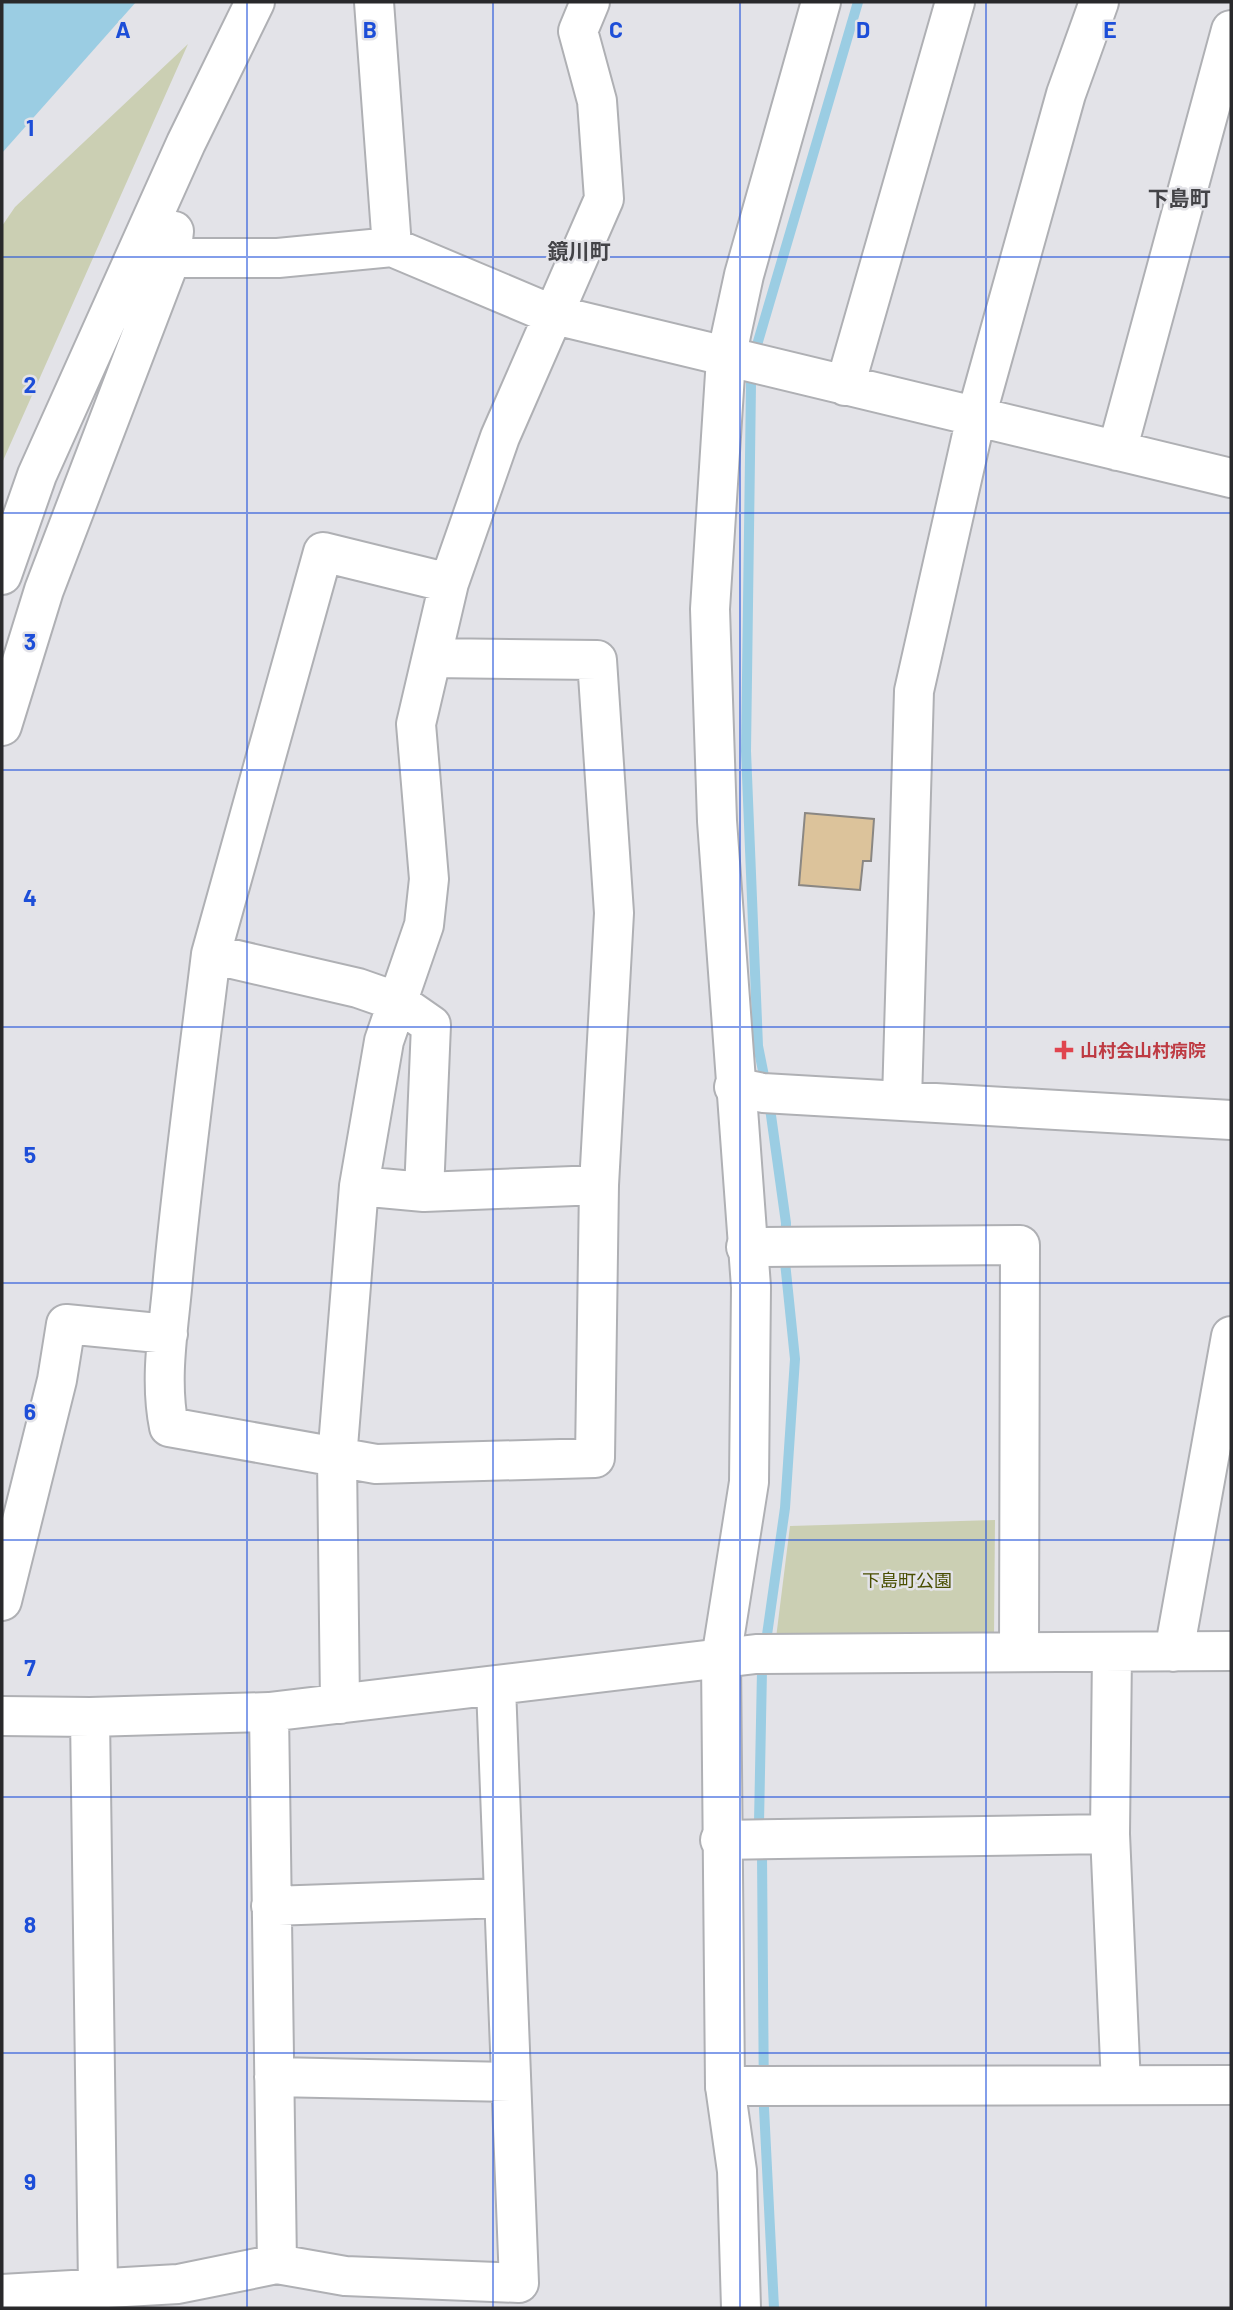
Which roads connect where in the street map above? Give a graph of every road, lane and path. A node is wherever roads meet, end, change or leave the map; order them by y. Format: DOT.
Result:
graph roads {
  1 [pos="255,2"];
  2 [pos="373,2"];
  3 [pos="590,2"];
  4 [pos="821,2"];
  5 [pos="955,2"];
  6 [pos="1099,2"];
  7 [pos="1231,30"];
  8 [pos="186,143"];
  9 [pos="392,247"];
  10 [pos="170,258"];
  11 [pos="551,314"];
  12 [pos="731,359"];
  13 [pos="845,386"];
  14 [pos="976,417"];
  15 [pos="1117,451"];
  16 [pos="1231,478"];
  17 [pos="2,575"];
  18 [pos="449,583"];
  19 [pos="432,658"];
  20 [pos="2,726"];
  21 [pos="211,954"];
  22 [pos="398,1002"];
  23 [pos="764,1091"];
  24 [pos="902,1100"];
  25 [pos="1231,1120"];
  26 [pos="599,1185"];
  27 [pos="359,1186"];
  28 [pos="424,1192"];
  29 [pos="769,1248"];
  30 [pos="168,1334"];
  31 [pos="1231,1336"];
  32 [pos="337,1459"];
  33 [pos="2,1601"];
  34 [pos="1174,1651"];
  35 [pos="1231,1651"];
  36 [pos="1019,1652"];
  37 [pos="1112,1652"];
  38 [pos="757,1655"];
  39 [pos="496,1687"];
  40 [pos="340,1704"];
  41 [pos="269,1713"];
  42 [pos="2,1716"];
  43 [pos="90,1717"];
  44 [pos="1111,1834"];
  45 [pos="747,1840"];
  46 [pos="504,1898"];
  47 [pos="271,1906"];
  48 [pos="274,2077"];
  49 [pos="511,2082"];
  50 [pos="1121,2085"];
  51 [pos="1231,2085"];
  52 [pos="739,2086"];
  53 [pos="277,2264"];
  54 [pos="98,2286"];
  55 [pos="345,2292"];
  56 [pos="2,2294"];
  57 [pos="526,2296"];
  58 [pos="741,2308"];
  1 -- 8 [label="street"];
  2 -- 9 [label="street"];
  3 -- 11 [label="street"];
  4 -- 12 [label="street"];
  5 -- 13 [label="street"];
  6 -- 14 [label="street"];
  7 -- 15 [label="street"];
  8 -- 10 [label="street"];
  8 -- 17 [label="street"];
  9 -- 10 [label="street"];
  9 -- 11 [label="street"];
  10 -- 20 [label="street"];
  11 -- 12 [label="street"];
  11 -- 18 [label="street"];
  12 -- 13 [label="street"];
  12 -- 23 [label="street"];
  13 -- 14 [label="street"];
  14 -- 15 [label="street"];
  14 -- 24 [label="street"];
  15 -- 16 [label="street"];
  18 -- 19 [label="street"];
  18 -- 21 [label="street"];
  19 -- 22 [label="street"];
  19 -- 26 [label="street"];
  21 -- 22 [label="street"];
  21 -- 30 [label="street"];
  22 -- 27 [label="street"];
  22 -- 28 [label="street"];
  23 -- 24 [label="street"];
  23 -- 29 [label="street"];
  24 -- 25 [label="street"];
  26 -- 28 [label="street"];
  26 -- 32 [label="street"];
  27 -- 28 [label="street"];
  27 -- 32 [label="street"];
  29 -- 36 [label="street"];
  29 -- 38 [label="street"];
  30 -- 32 [label="street"];
  30 -- 33 [label="street"];
  31 -- 34 [label="street"];
  32 -- 40 [label="street"];
  34 -- 35 [label="street"];
  34 -- 37 [label="street"];
  36 -- 37 [label="street"];
  36 -- 38 [label="street"];
  37 -- 44 [label="street"];
  38 -- 39 [label="street"];
  38 -- 45 [label="street"];
  39 -- 40 [label="street"];
  39 -- 46 [label="street"];
  40 -- 41 [label="street"];
  41 -- 43 [label="street"];
  41 -- 47 [label="street"];
  42 -- 43 [label="street"];
  43 -- 54 [label="street"];
  44 -- 45 [label="street"];
  44 -- 50 [label="street"];
  45 -- 52 [label="street"];
  46 -- 47 [label="street"];
  46 -- 49 [label="street"];
  47 -- 48 [label="street"];
  48 -- 49 [label="street"];
  48 -- 53 [label="street"];
  49 -- 57 [label="street"];
  50 -- 51 [label="street"];
  50 -- 52 [label="street"];
  52 -- 58 [label="street"];
  53 -- 54 [label="street"];
  53 -- 55 [label="street"];
  54 -- 56 [label="street"];
  55 -- 57 [label="street"];
}
